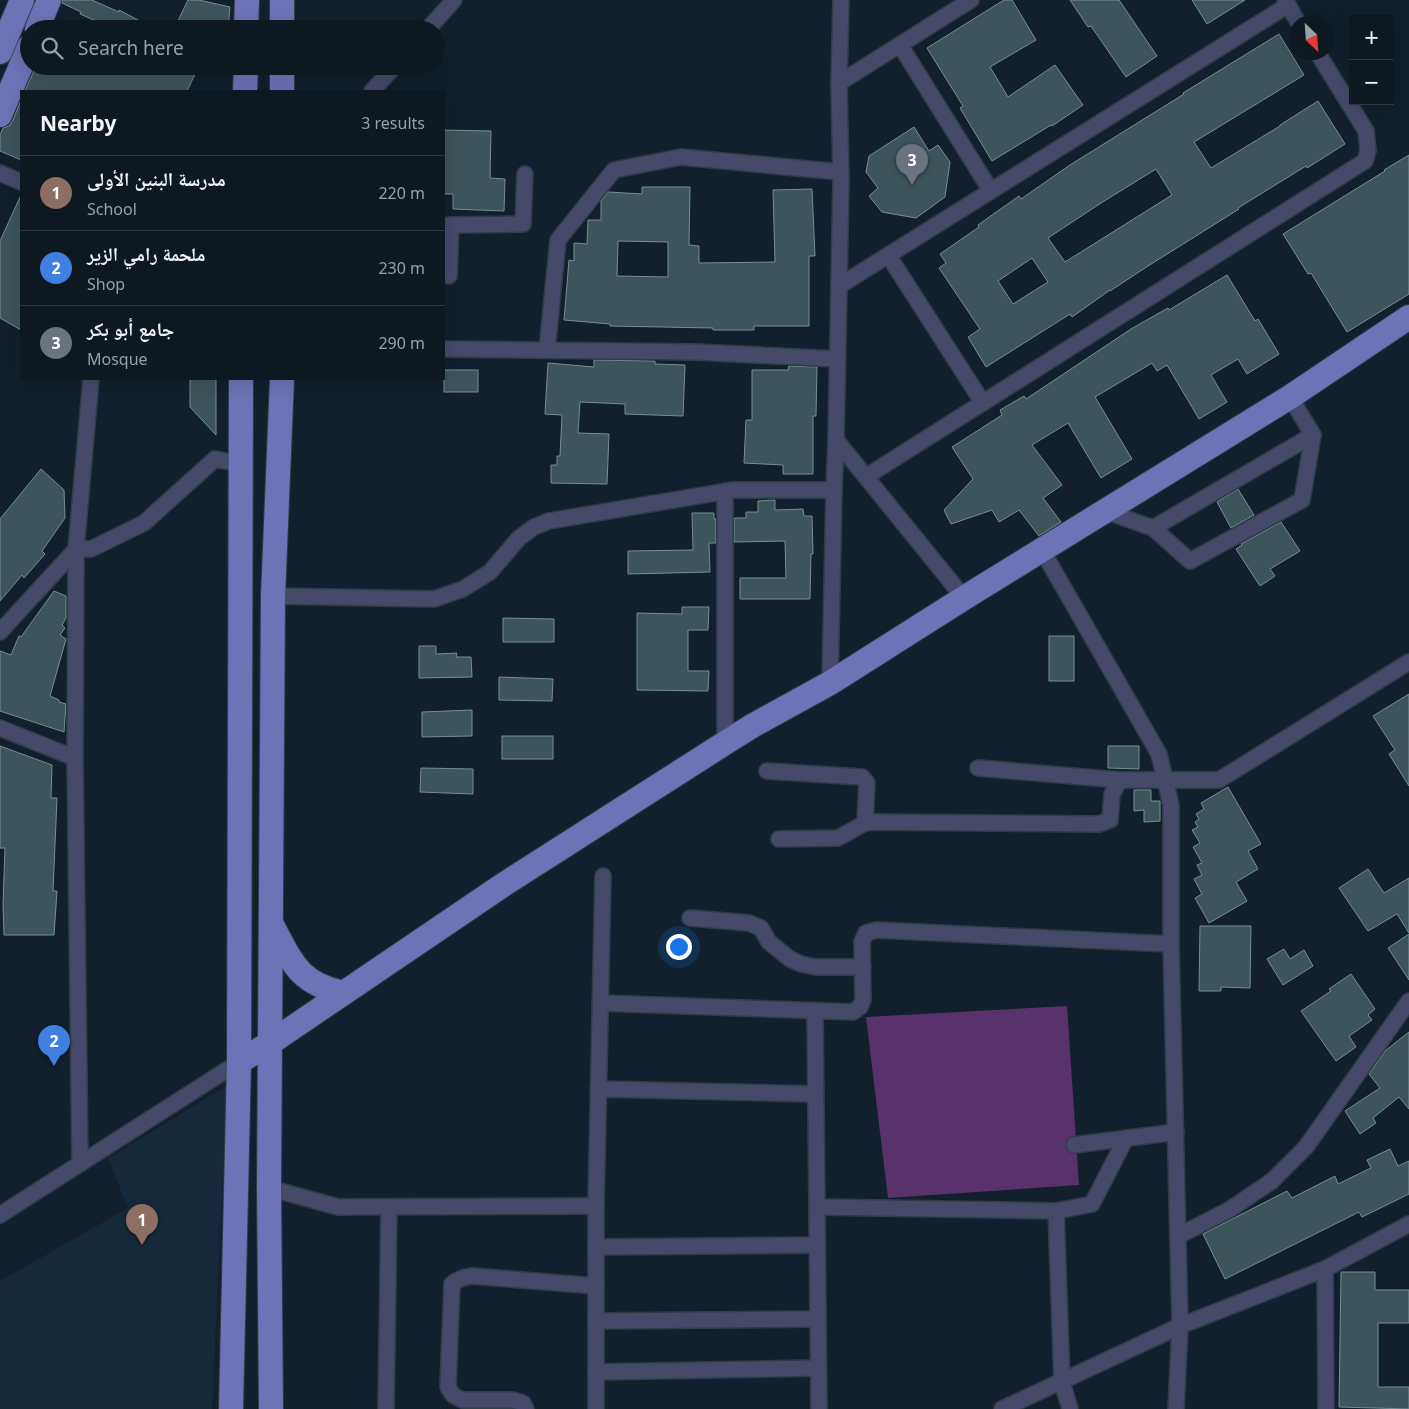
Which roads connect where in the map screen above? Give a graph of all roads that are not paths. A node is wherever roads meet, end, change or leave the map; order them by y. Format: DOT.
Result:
graph roads {
  1 [pos="22,0"];
  2 [pos="49,0"];
  3 [pos="247,0"];
  4 [pos="282,0"];
  5 [pos="454,0"];
  6 [pos="841,0"];
  7 [pos="971,0"];
  8 [pos="1286,2"];
  9 [pos="1294,15"];
  10 [pos="41,20"];
  11 [pos="246,20"];
  12 [pos="282,20"];
  13 [pos="436,20"];
  14 [pos="900,45"];
  15 [pos="0,52"];
  16 [pos="1322,60"];
  17 [pos="20,68"];
  18 [pos="246,75"];
  19 [pos="282,75"];
  20 [pos="386,75"];
  21 [pos="839,83"];
  22 [pos="246,90"];
  23 [pos="282,90"];
  24 [pos="373,90"];
  25 [pos="0,115"];
  26 [pos="840,172"];
  27 [pos="0,173"];
  28 [pos="524,174"];
  29 [pos="20,182"];
  30 [pos="991,191"];
  31 [pos="447,226"];
  32 [pos="888,255"];
  33 [pos="449,276"];
  34 [pos="839,286"];
  35 [pos="1409,317"];
  36 [pos="445,349"];
  37 [pos="547,350"];
  38 [pos="837,359"];
  39 [pos="91,380"];
  40 [pos="241,380"];
  41 [pos="282,380"];
  42 [pos="1290,398"];
  43 [pos="982,403"];
  44 [pos="1313,435"];
  45 [pos="836,440"];
  46 [pos="240,464"];
  47 [pos="866,476"];
  48 [pos="834,490"];
  49 [pos="725,491"];
  50 [pos="1105,511"];
  51 [pos="1153,528"];
  52 [pos="76,548"];
  53 [pos="1042,550"];
  54 [pos="274,596"];
  55 [pos="964,598"];
  56 [pos="0,632"];
  57 [pos="1409,662"];
  58 [pos="830,683"];
  59 [pos="0,728"];
  60 [pos="725,743"];
  61 [pos="75,758"];
  62 [pos="978,768"];
  63 [pos="767,771"];
  64 [pos="1165,779"];
  65 [pos="1120,780"];
  66 [pos="865,823"];
  67 [pos="779,839"];
  68 [pos="603,876"];
  69 [pos="690,918"];
  70 [pos="270,923"];
  71 [pos="1172,944"];
  72 [pos="862,967"];
  73 [pos="343,993"];
  74 [pos="1409,1001"];
  75 [pos="600,1003"];
  76 [pos="815,1011"];
  77 [pos="270,1043"];
  78 [pos="239,1062"];
  79 [pos="598,1088"];
  80 [pos="816,1094"];
  81 [pos="1176,1132"];
  82 [pos="1126,1138"];
  83 [pos="1074,1144"];
  84 [pos="80,1164"];
  85 [pos="269,1188"];
  86 [pos="596,1206"];
  87 [pos="390,1207"];
  88 [pos="817,1207"];
  89 [pos="1056,1211"];
  90 [pos="0,1215"];
  91 [pos="1409,1224"];
  92 [pos="1178,1236"];
  93 [pos="817,1245"];
  94 [pos="596,1247"];
  95 [pos="1325,1269"];
  96 [pos="596,1286"];
  97 [pos="818,1319"];
  98 [pos="596,1321"];
  99 [pos="1180,1326"];
  100 [pos="818,1368"];
  101 [pos="596,1372"];
  102 [pos="1062,1382"];
  103 [pos="1016,1406"];
  104 [pos="231,1409"];
  105 [pos="271,1409"];
  106 [pos="386,1409"];
  107 [pos="526,1409"];
  108 [pos="596,1409"];
  109 [pos="818,1409"];
  110 [pos="1002,1409"];
  111 [pos="1070,1409"];
  112 [pos="1176,1409"];
  113 [pos="1326,1409"];
  1 -- 15 [label="main road"];
  2 -- 10 [label="main road"];
  3 -- 11 [label="main road"];
  4 -- 12 [label="main road"];
  5 -- 13 [label="street"];
  6 -- 21 [label="street"];
  7 -- 14 [label="street"];
  8 -- 9 [label="street"];
  8 -- 30 [label="street"];
  14 -- 21 [label="street"];
  14 -- 30 [label="street"];
  16 -- 43 [label="street"];
  17 -- 25 [label="main road"];
  18 -- 22 [label="main road"];
  19 -- 23 [label="main road"];
  20 -- 24 [label="street"];
  21 -- 26 [label="street"];
  26 -- 34 [label="street"];
  26 -- 37 [label="street"];
  27 -- 29 [label="street"];
  28 -- 31 [label="street"];
  30 -- 32 [label="street"];
  31 -- 33 [label="street"];
  32 -- 34 [label="street"];
  32 -- 43 [label="street"];
  34 -- 38 [label="street"];
  35 -- 42 [label="main road"];
  36 -- 37 [label="street"];
  37 -- 38 [label="street"];
  38 -- 45 [label="street"];
  39 -- 52 [label="street"];
  40 -- 46 [label="main road"];
  41 -- 54 [label="main road"];
  42 -- 44 [label="street"];
  42 -- 50 [label="main road"];
  43 -- 47 [label="street"];
  44 -- 51 [label="street"];
  44 -- 51 [label="street"];
  45 -- 47 [label="street"];
  45 -- 48 [label="street"];
  46 -- 52 [label="street"];
  46 -- 78 [label="main road"];
  47 -- 55 [label="street"];
  48 -- 49 [label="street"];
  48 -- 58 [label="street"];
  49 -- 54 [label="street"];
  49 -- 60 [label="street"];
  50 -- 51 [label="street"];
  50 -- 53 [label="main road"];
  52 -- 56 [label="street"];
  52 -- 61 [label="street"];
  53 -- 55 [label="main road"];
  53 -- 64 [label="street"];
  54 -- 70 [label="main road"];
  55 -- 58 [label="main road"];
  57 -- 64 [label="street"];
  58 -- 60 [label="main road"];
  59 -- 61 [label="street"];
  60 -- 73 [label="main road"];
  61 -- 84 [label="street"];
  62 -- 65 [label="street"];
  63 -- 66 [label="street"];
  64 -- 65 [label="street"];
  64 -- 71 [label="street"];
  65 -- 66 [label="street"];
  66 -- 67 [label="street"];
  68 -- 75 [label="street"];
  69 -- 72 [label="street"];
  70 -- 73 [label="main road"];
  70 -- 77 [label="main road"];
  71 -- 72 [label="street"];
  71 -- 81 [label="street"];
  72 -- 76 [label="street"];
  73 -- 77 [label="main road"];
  74 -- 92 [label="street"];
  75 -- 76 [label="street"];
  75 -- 79 [label="street"];
  76 -- 80 [label="street"];
  77 -- 78 [label="main road"];
  77 -- 85 [label="main road"];
  78 -- 84 [label="street"];
  78 -- 104 [label="main road"];
  79 -- 80 [label="street"];
  79 -- 86 [label="street"];
  80 -- 88 [label="street"];
  81 -- 82 [label="street"];
  81 -- 92 [label="street"];
  82 -- 83 [label="street"];
  82 -- 89 [label="street"];
  84 -- 90 [label="street"];
  85 -- 87 [label="street"];
  85 -- 105 [label="main road"];
  86 -- 87 [label="street"];
  86 -- 94 [label="street"];
  87 -- 106 [label="street"];
  88 -- 89 [label="street"];
  88 -- 93 [label="street"];
  89 -- 102 [label="street"];
  91 -- 95 [label="street"];
  92 -- 99 [label="street"];
  93 -- 94 [label="street"];
  93 -- 97 [label="street"];
  94 -- 96 [label="street"];
  95 -- 99 [label="street"];
  95 -- 113 [label="street"];
  96 -- 98 [label="street"];
  96 -- 107 [label="street"];
  97 -- 98 [label="street"];
  97 -- 100 [label="street"];
  98 -- 101 [label="street"];
  99 -- 102 [label="street"];
  99 -- 112 [label="street"];
  100 -- 101 [label="street"];
  100 -- 109 [label="street"];
  101 -- 108 [label="street"];
  102 -- 103 [label="street"];
  102 -- 111 [label="street"];
  103 -- 110 [label="street"];
}
